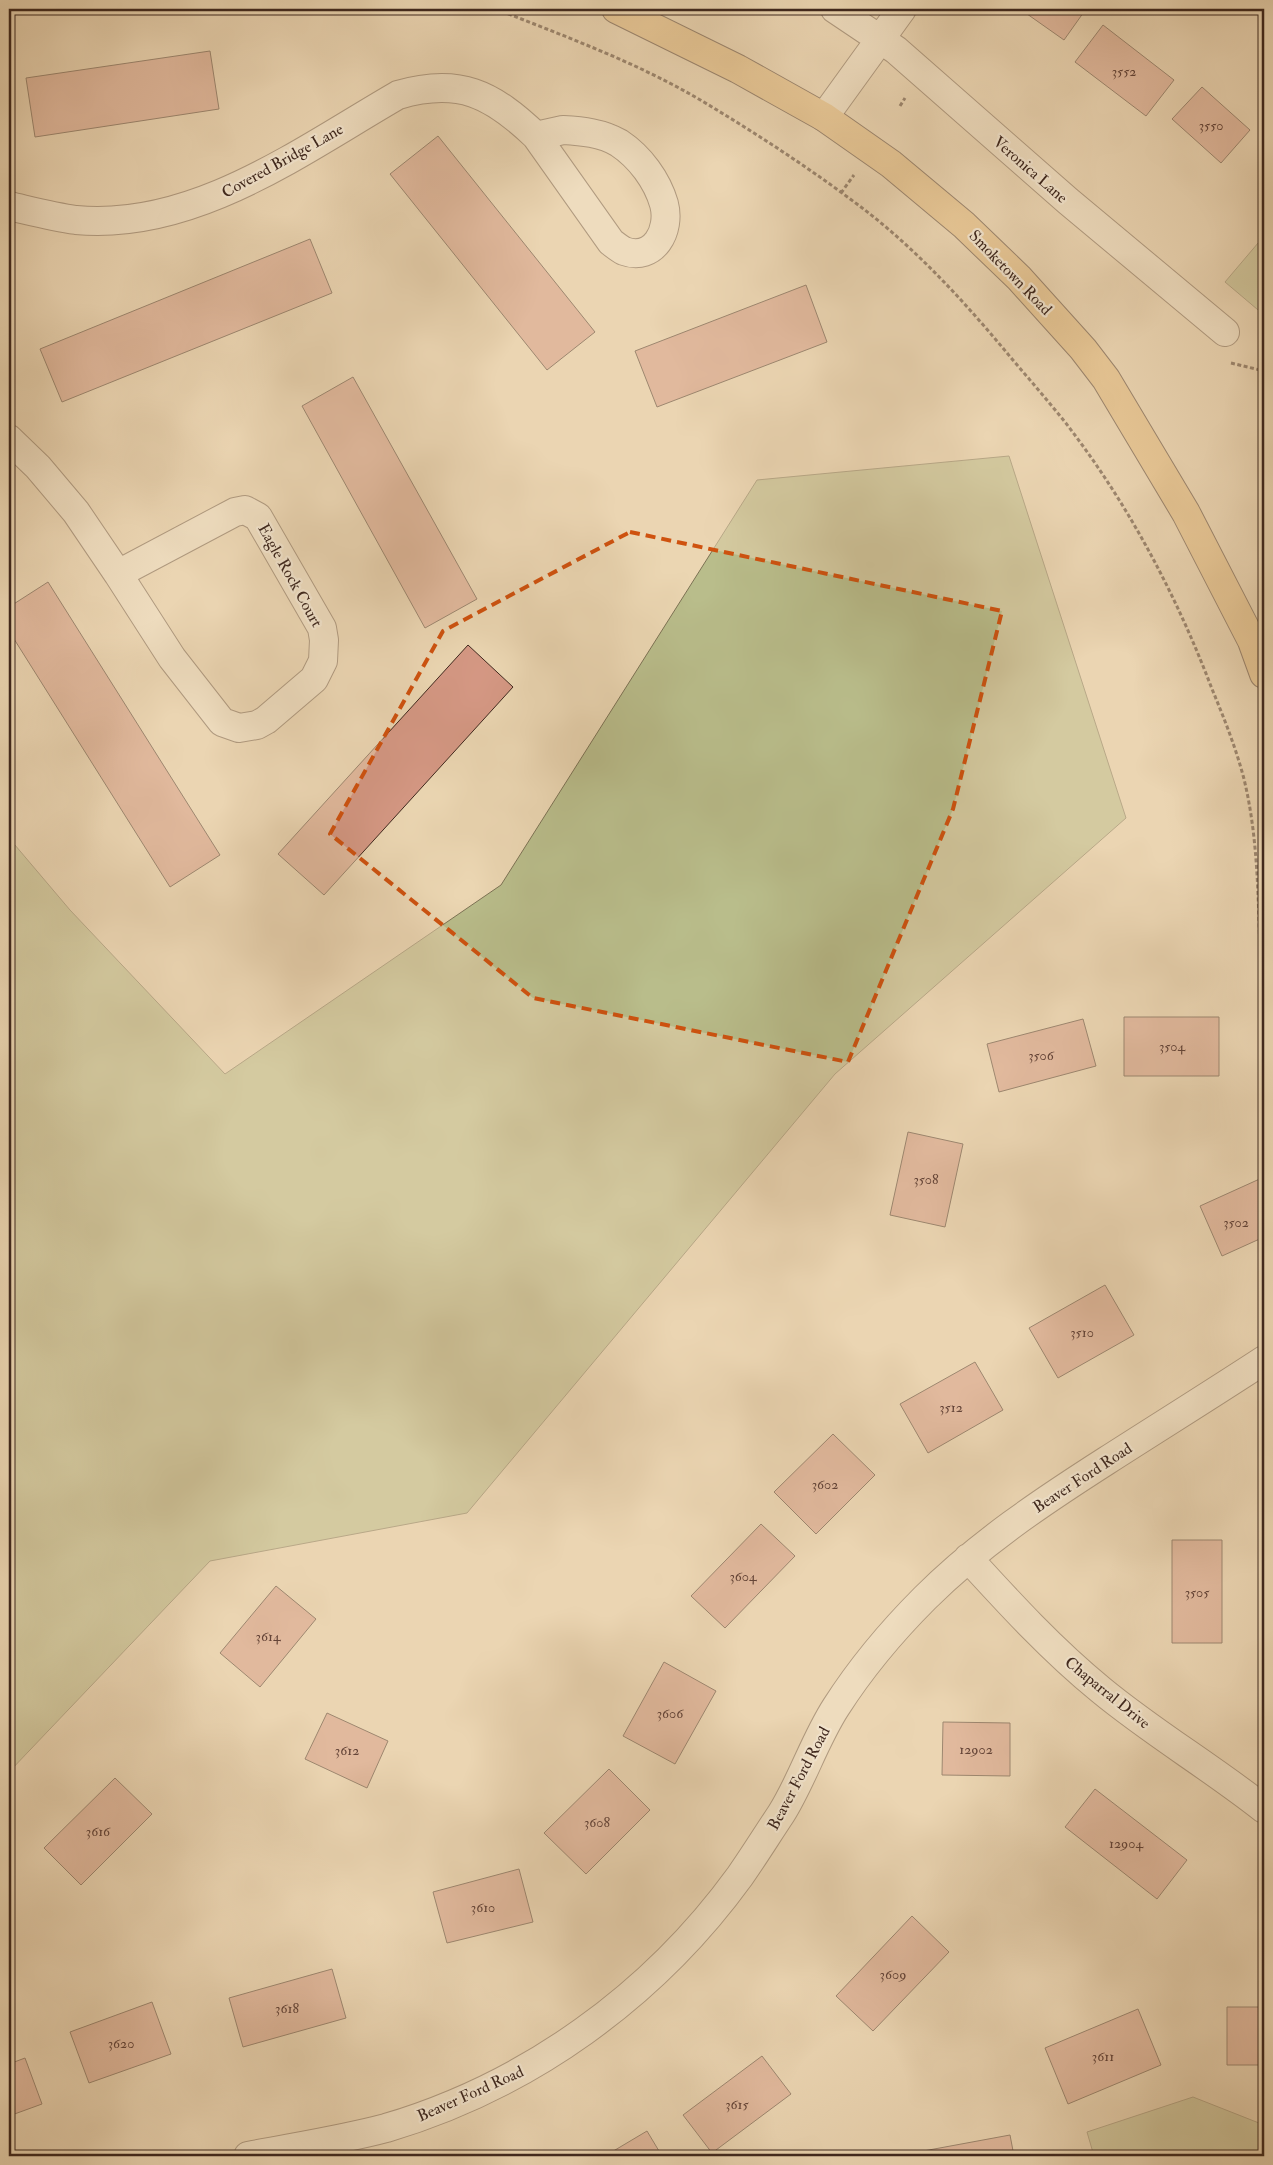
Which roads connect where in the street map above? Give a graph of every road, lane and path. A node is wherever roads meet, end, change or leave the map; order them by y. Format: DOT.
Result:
graph roads {
  1 [pos="496,9"];
  2 [pos="616,9"];
  3 [pos="835,9"];
  4 [pos="902,9"];
  5 [pos="881,38"];
  6 [pos="824,117"];
  7 [pos="536,136"];
  8 [pos="854,175"];
  9 [pos="841,192"];
  10 [pos="9,206"];
  11 [pos="1225,332"];
  12 [pos="9,439"];
  13 [pos="118,574"];
  14 [pos="1264,674"];
  15 [pos="1264,1015"];
  16 [pos="1264,1360"];
  17 [pos="968,1558"];
  18 [pos="1264,1809"];
  19 [pos="248,2156"];
  1 -- 9 [label="path"];
  2 -- 6 [label="main road, Smoketown Road"];
  3 -- 5 [label="street, Veronica Lane"];
  4 -- 5 [label="street"];
  5 -- 6 [label="street"];
  5 -- 11 [label="street, Veronica Lane"];
  6 -- 14 [label="main road, Smoketown Road"];
  7 -- 7 [label="street, Covered Bridge Lane"];
  7 -- 10 [label="street, Covered Bridge Lane"];
  8 -- 9 [label="path"];
  9 -- 15 [label="path"];
  12 -- 13 [label="street, Eagle Rock Court"];
  13 -- 13 [label="street, Eagle Rock Court"];
  16 -- 17 [label="street, Beaver Ford Road"];
  17 -- 18 [label="street, Chaparral Drive"];
  17 -- 19 [label="street, Beaver Ford Road"];
}
